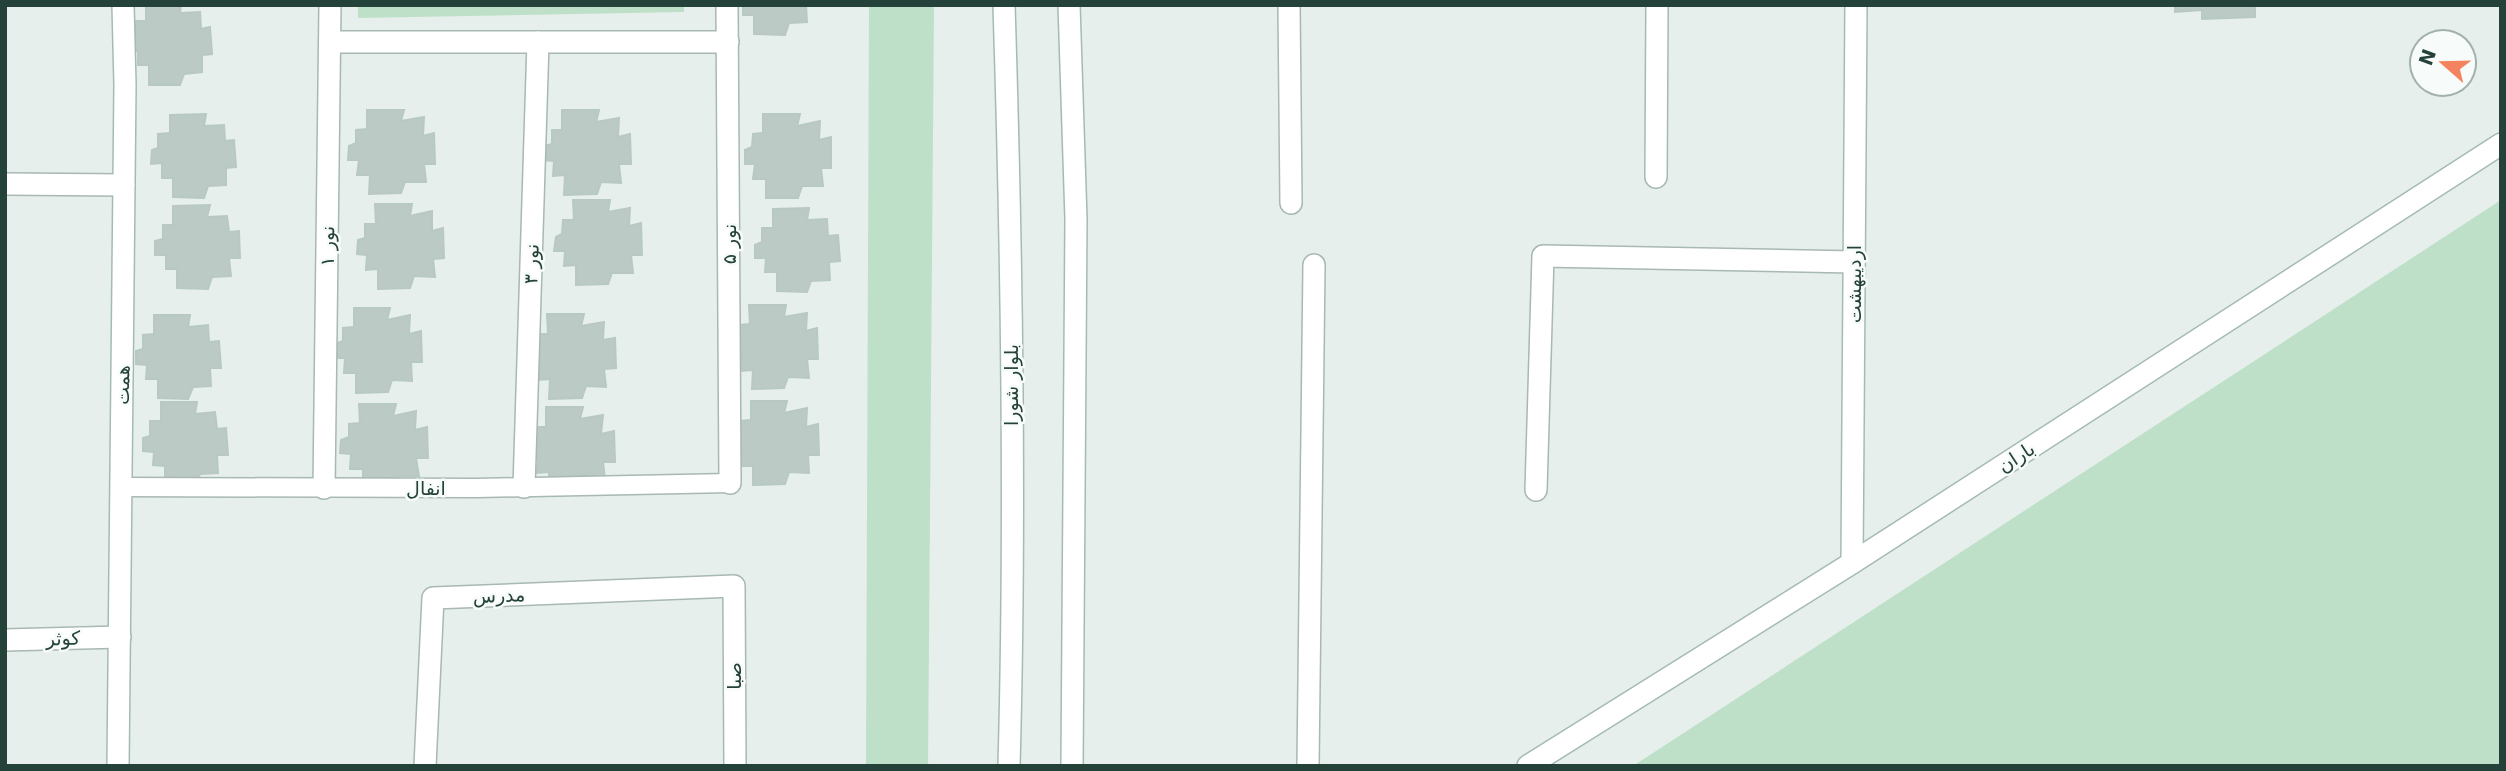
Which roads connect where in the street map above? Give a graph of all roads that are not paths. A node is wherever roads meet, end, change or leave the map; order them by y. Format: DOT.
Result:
graph roads {
  1 [pos="123,5"];
  2 [pos="330,5"];
  3 [pos="727,5"];
  4 [pos="1004,5"];
  5 [pos="1069,5"];
  6 [pos="1289,5"];
  7 [pos="1657,5"];
  8 [pos="1856,5"];
  9 [pos="330,42"];
  10 [pos="538,42"];
  11 [pos="728,42"];
  12 [pos="2501,144"];
  13 [pos="1656,177"];
  14 [pos="5,184"];
  15 [pos="124,185"];
  16 [pos="1291,203"];
  17 [pos="1854,262"];
  18 [pos="1314,265"];
  19 [pos="730,482"];
  20 [pos="121,487"];
  21 [pos="524,487"];
  22 [pos="324,488"];
  23 [pos="1536,490"];
  24 [pos="1852,563"];
  25 [pos="734,586"];
  26 [pos="120,637"];
  27 [pos="5,640"];
  28 [pos="118,766"];
  29 [pos="425,766"];
  30 [pos="735,766"];
  31 [pos="1009,766"];
  32 [pos="1072,766"];
  33 [pos="1308,766"];
  34 [pos="1528,766"];
  1 -- 15 [label="street, همت"];
  2 -- 9 [label="street, نور ۱"];
  3 -- 11 [label="street, نور ۵"];
  4 -- 31 [label="street, بلوار شورا"];
  5 -- 32 [label="street"];
  6 -- 16 [label="street"];
  7 -- 13 [label="street"];
  8 -- 17 [label="street, اردیبهشت"];
  9 -- 10 [label="street"];
  9 -- 22 [label="street, نور ۱"];
  10 -- 11 [label="street"];
  10 -- 21 [label="street, نور ۳"];
  11 -- 19 [label="street, نور ۵"];
  12 -- 24 [label="street, باران"];
  14 -- 15 [label="street"];
  15 -- 20 [label="street, همت"];
  17 -- 23 [label="street"];
  17 -- 24 [label="street, اردیبهشت"];
  18 -- 33 [label="street"];
  19 -- 21 [label="lane, انفال"];
  20 -- 22 [label="lane, انفال"];
  20 -- 26 [label="street, همت"];
  21 -- 22 [label="lane, انفال"];
  24 -- 34 [label="street, باران"];
  25 -- 29 [label="street, مدرس"];
  25 -- 30 [label="street, صبا"];
  26 -- 27 [label="street, کوثر"];
  26 -- 28 [label="street, همت"];
}
